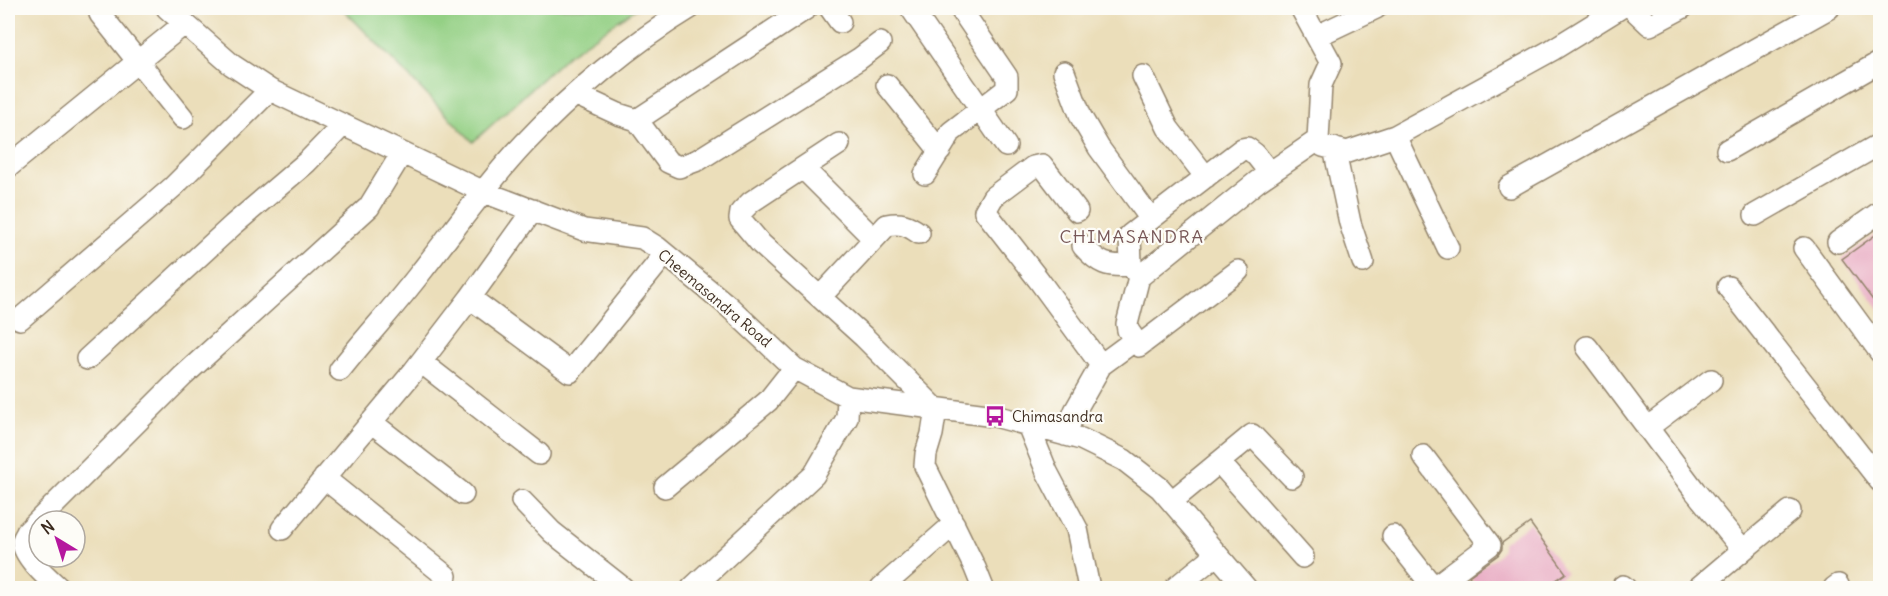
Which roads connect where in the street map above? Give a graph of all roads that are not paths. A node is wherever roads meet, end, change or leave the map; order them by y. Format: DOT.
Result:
graph roads {
  1 [pos="167,8"];
  2 [pos="690,8"];
  3 [pos="807,8"];
  4 [pos="911,8"];
  5 [pos="960,8"];
  6 [pos="1301,8"];
  7 [pos="1376,8"];
  8 [pos="1620,8"];
  9 [pos="1632,8"];
  10 [pos="1682,8"];
  11 [pos="1828,8"];
  12 [pos="100,14"];
  13 [pos="184,24"];
  14 [pos="1317,36"];
  15 [pos="880,43"];
  16 [pos="138,61"];
  17 [pos="1881,62"];
  18 [pos="1064,72"];
  19 [pos="1143,76"];
  20 [pos="887,86"];
  21 [pos="270,90"];
  22 [pos="577,95"];
  23 [pos="980,110"];
  24 [pos="183,118"];
  25 [pos="637,120"];
  26 [pos="343,125"];
  27 [pos="1395,136"];
  28 [pos="839,144"];
  29 [pos="1326,144"];
  30 [pos="1881,144"];
  31 [pos="1006,146"];
  32 [pos="940,150"];
  33 [pos="1726,150"];
  34 [pos="402,153"];
  35 [pos="8,167"];
  36 [pos="803,168"];
  37 [pos="1270,173"];
  38 [pos="925,174"];
  39 [pos="1206,177"];
  40 [pos="1509,187"];
  41 [pos="484,192"];
  42 [pos="533,210"];
  43 [pos="1077,211"];
  44 [pos="1881,212"];
  45 [pos="1755,215"];
  46 [pos="1151,219"];
  47 [pos="919,233"];
  48 [pos="874,239"];
  49 [pos="1838,242"];
  50 [pos="1083,246"];
  51 [pos="1448,248"];
  52 [pos="1804,248"];
  53 [pos="665,254"];
  54 [pos="1363,262"];
  55 [pos="1135,271"];
  56 [pos="1238,271"];
  57 [pos="1728,287"];
  58 [pos="821,296"];
  59 [pos="470,298"];
  60 [pos="20,319"];
  61 [pos="1134,340"];
  62 [pos="1587,347"];
  63 [pos="1881,352"];
  64 [pos="87,359"];
  65 [pos="421,362"];
  66 [pos="1101,365"];
  67 [pos="794,368"];
  68 [pos="339,370"];
  69 [pos="1711,380"];
  70 [pos="848,397"];
  71 [pos="936,409"];
  72 [pos="371,422"];
  73 [pos="1028,425"];
  74 [pos="1647,428"];
  75 [pos="1065,435"];
  76 [pos="539,454"];
  77 [pos="1423,456"];
  78 [pos="1219,462"];
  79 [pos="1292,477"];
  80 [pos="324,478"];
  81 [pos="1881,480"];
  82 [pos="665,488"];
  83 [pos="464,494"];
  84 [pos="522,501"];
  85 [pos="1172,501"];
  86 [pos="1790,511"];
  87 [pos="954,524"];
  88 [pos="282,529"];
  89 [pos="1393,536"];
  90 [pos="1743,550"];
  91 [pos="1217,554"];
  92 [pos="1303,557"];
  93 [pos="446,576"];
  94 [pos="618,587"];
  95 [pos="59,588"];
  96 [pos="692,588"];
  97 [pos="881,588"];
  98 [pos="983,588"];
  99 [pos="1089,588"];
  100 [pos="1175,588"];
  101 [pos="1246,588"];
  102 [pos="1434,588"];
  103 [pos="1698,588"];
  1 -- 13 [label="street, Cheemasandra Road"];
  2 -- 22 [label="street"];
  3 -- 25 [label="street"];
  4 -- 23 [label="street"];
  5 -- 23 [label="street"];
  6 -- 14 [label="street"];
  7 -- 14 [label="street"];
  8 -- 27 [label="street"];
  9 -- 10 [label="street"];
  11 -- 40 [label="street"];
  12 -- 16 [label="street"];
  13 -- 16 [label="street"];
  13 -- 21 [label="street, Cheemasandra Road"];
  14 -- 29 [label="street"];
  15 -- 25 [label="street"];
  16 -- 24 [label="street"];
  16 -- 35 [label="street"];
  17 -- 33 [label="street"];
  18 -- 46 [label="street"];
  19 -- 39 [label="street"];
  20 -- 32 [label="street"];
  21 -- 26 [label="street, Cheemasandra Road"];
  21 -- 60 [label="street"];
  22 -- 25 [label="street"];
  22 -- 41 [label="street"];
  23 -- 31 [label="street"];
  23 -- 32 [label="street"];
  26 -- 34 [label="street, Cheemasandra Road"];
  26 -- 64 [label="street"];
  27 -- 29 [label="street"];
  27 -- 51 [label="street"];
  28 -- 36 [label="street"];
  29 -- 37 [label="street"];
  29 -- 54 [label="street"];
  30 -- 45 [label="street"];
  32 -- 38 [label="street"];
  34 -- 41 [label="street, Cheemasandra Road"];
  34 -- 95 [label="street"];
  36 -- 48 [label="street"];
  36 -- 58 [label="street"];
  37 -- 39 [label="street"];
  37 -- 55 [label="street"];
  39 -- 46 [label="street"];
  41 -- 42 [label="street, Cheemasandra Road"];
  41 -- 68 [label="street"];
  42 -- 53 [label="street, Cheemasandra Road"];
  42 -- 59 [label="street"];
  43 -- 66 [label="street"];
  44 -- 49 [label="street"];
  46 -- 55 [label="street"];
  47 -- 48 [label="street"];
  48 -- 58 [label="street"];
  50 -- 55 [label="street"];
  52 -- 63 [label="street"];
  53 -- 59 [label="street"];
  53 -- 67 [label="street, Cheemasandra Road"];
  55 -- 61 [label="street"];
  56 -- 61 [label="street"];
  57 -- 81 [label="street"];
  58 -- 71 [label="street"];
  59 -- 65 [label="street"];
  61 -- 66 [label="street"];
  62 -- 74 [label="street"];
  65 -- 72 [label="street"];
  65 -- 76 [label="street"];
  66 -- 75 [label="street"];
  67 -- 70 [label="street, Cheemasandra Road"];
  67 -- 82 [label="street"];
  69 -- 74 [label="street"];
  70 -- 71 [label="street, Cheemasandra Road"];
  70 -- 96 [label="street"];
  71 -- 73 [label="street, Cheemasandra Road"];
  71 -- 87 [label="street"];
  72 -- 80 [label="street"];
  72 -- 83 [label="street"];
  73 -- 75 [label="street, Cheemasandra Road"];
  73 -- 99 [label="street"];
  74 -- 90 [label="street"];
  75 -- 85 [label="street, Cheemasandra Road"];
  77 -- 102 [label="street"];
  78 -- 79 [label="street"];
  78 -- 85 [label="street"];
  78 -- 92 [label="street"];
  80 -- 88 [label="street"];
  80 -- 93 [label="street"];
  84 -- 94 [label="street"];
  85 -- 91 [label="street, Cheemasandra Road"];
  86 -- 90 [label="street"];
  87 -- 97 [label="street"];
  87 -- 98 [label="street"];
  89 -- 102 [label="street"];
  90 -- 103 [label="street"];
  91 -- 100 [label="street"];
  91 -- 101 [label="street, Cheemasandra Road"];
}
